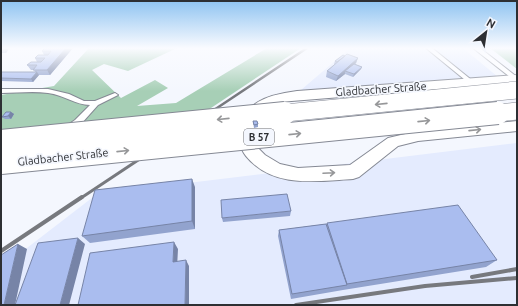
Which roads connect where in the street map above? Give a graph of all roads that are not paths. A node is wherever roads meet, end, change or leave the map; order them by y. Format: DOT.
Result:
graph roads {
  1 [pos="447,62"];
  2 [pos="493,62"];
  3 [pos="472,83"];
  4 [pos="517,83"];
  5 [pos="1,91"];
  6 [pos="116,95"];
  7 [pos="96,103"];
  8 [pos="517,111"];
  9 [pos="517,126"];
  10 [pos="1,141"];
  11 [pos="36,145"];
  12 [pos="22,152"];
  13 [pos="1,163"];
  1 -- 3 [label="lane"];
  2 -- 4 [label="lane"];
  3 -- 4 [label="street, Gladbacher Straße"];
  3 -- 9 [label="street, Gladbacher Straße, one-way"];
  4 -- 10 [label="main road, Gladbacher Straße / B 57, one-way, bridge"];
  5 -- 7 [label="lane"];
  6 -- 7 [label="lane"];
  7 -- 11 [label="lane"];
  13 -- 8 [label="main road, Gladbacher Straße / B 57, one-way, bridge"];
  12 -- 13 [label="lane"];
}
